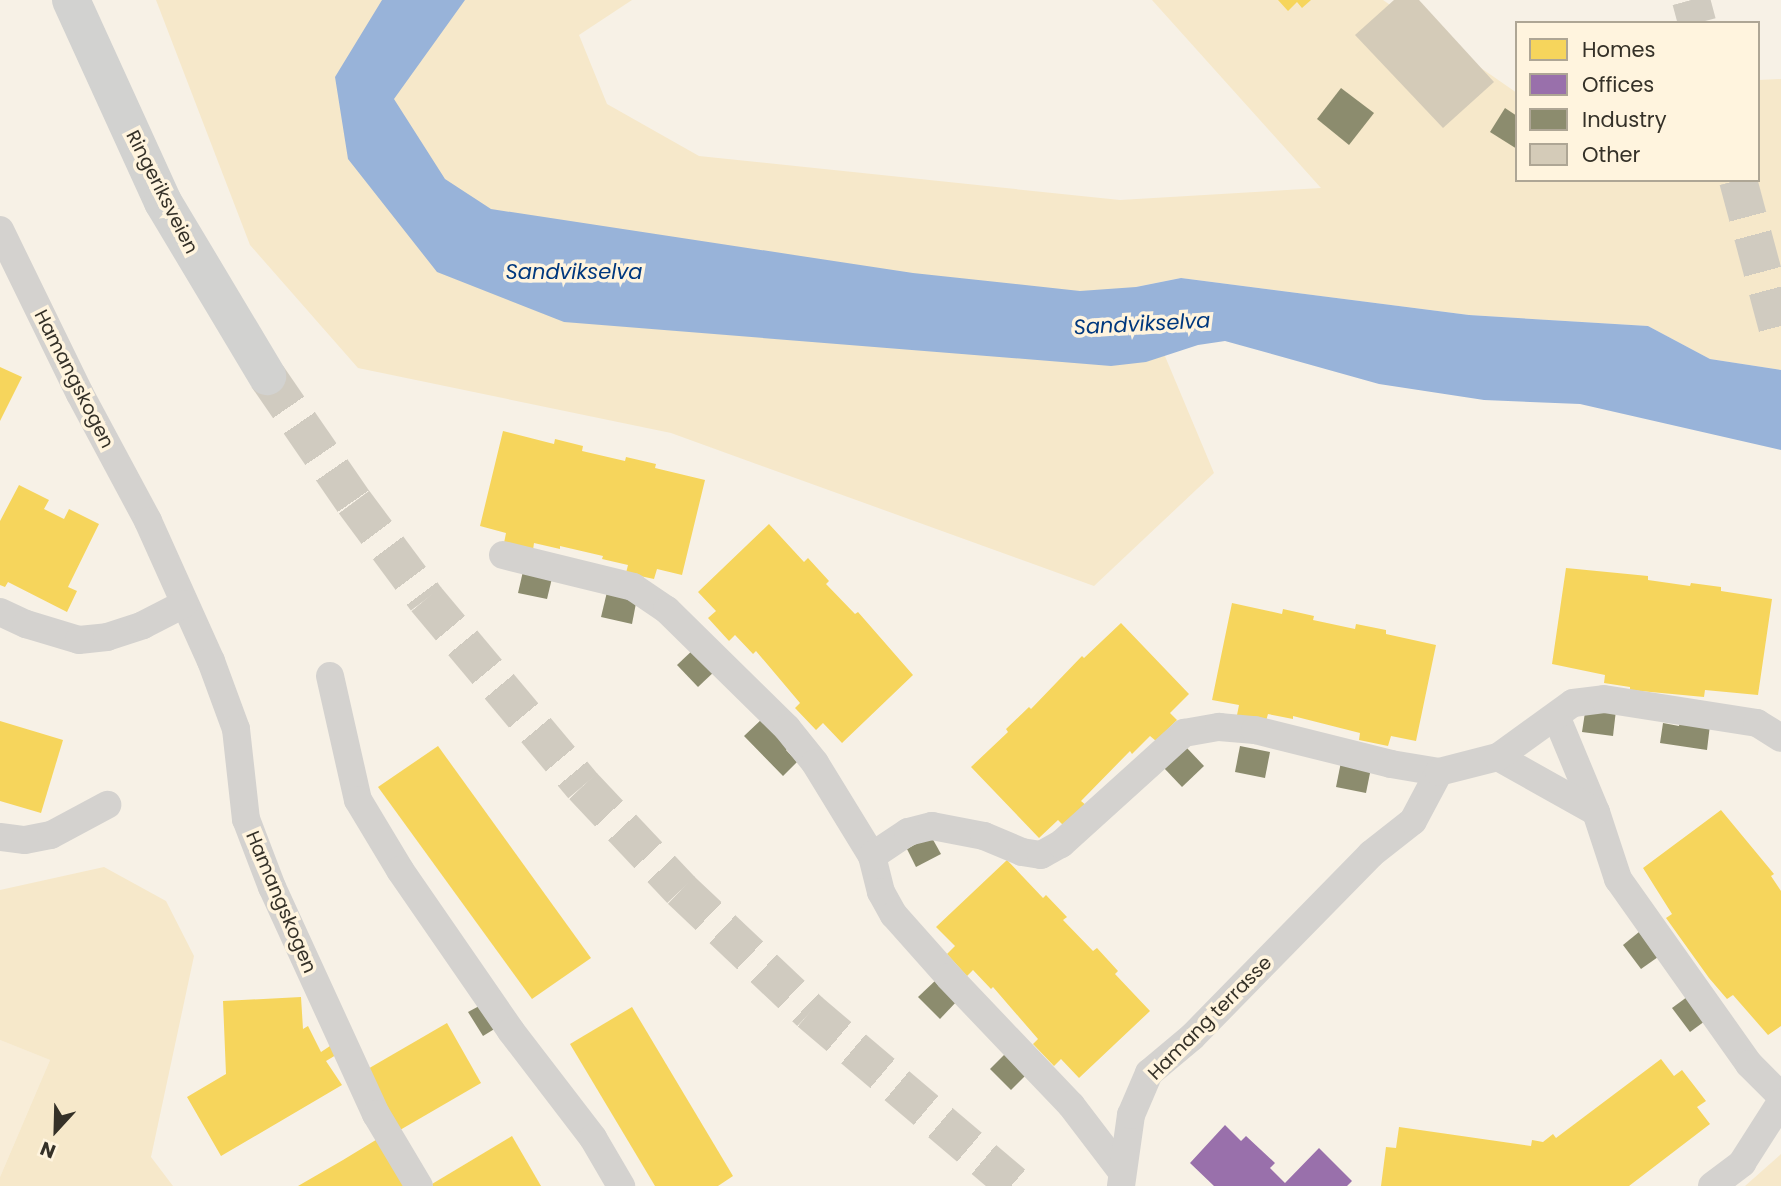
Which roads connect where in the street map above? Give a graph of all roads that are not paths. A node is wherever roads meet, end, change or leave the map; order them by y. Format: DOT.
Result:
graph roads {
  1 [pos="71,0"];
  2 [pos="0,230"];
  3 [pos="267,376"];
  4 [pos="503,555"];
  5 [pos="184,604"];
  6 [pos="0,612"];
  7 [pos="330,676"];
  8 [pos="1556,716"];
  9 [pos="1781,738"];
  10 [pos="1497,757"];
  11 [pos="1439,772"];
  12 [pos="107,805"];
  13 [pos="1596,812"];
  14 [pos="0,837"];
  15 [pos="872,856"];
  16 [pos="1781,1096"];
  17 [pos="1781,1102"];
  18 [pos="1122,1179"];
  19 [pos="419,1186"];
  20 [pos="621,1186"];
  21 [pos="1712,1186"];
  1 -- 3 [label="main road, Ringeriksveien"];
  2 -- 5 [label="street, Hamangskogen"];
  4 -- 15 [label="street"];
  5 -- 6 [label="street"];
  5 -- 19 [label="street, Hamangskogen"];
  7 -- 20 [label="street"];
  8 -- 9 [label="street"];
  8 -- 10 [label="street"];
  8 -- 13 [label="street"];
  10 -- 11 [label="street"];
  10 -- 13 [label="street"];
  11 -- 15 [label="street"];
  11 -- 18 [label="street, Hamang terrasse"];
  12 -- 14 [label="street"];
  13 -- 16 [label="street"];
  15 -- 18 [label="street"];
  17 -- 21 [label="street"];
}
